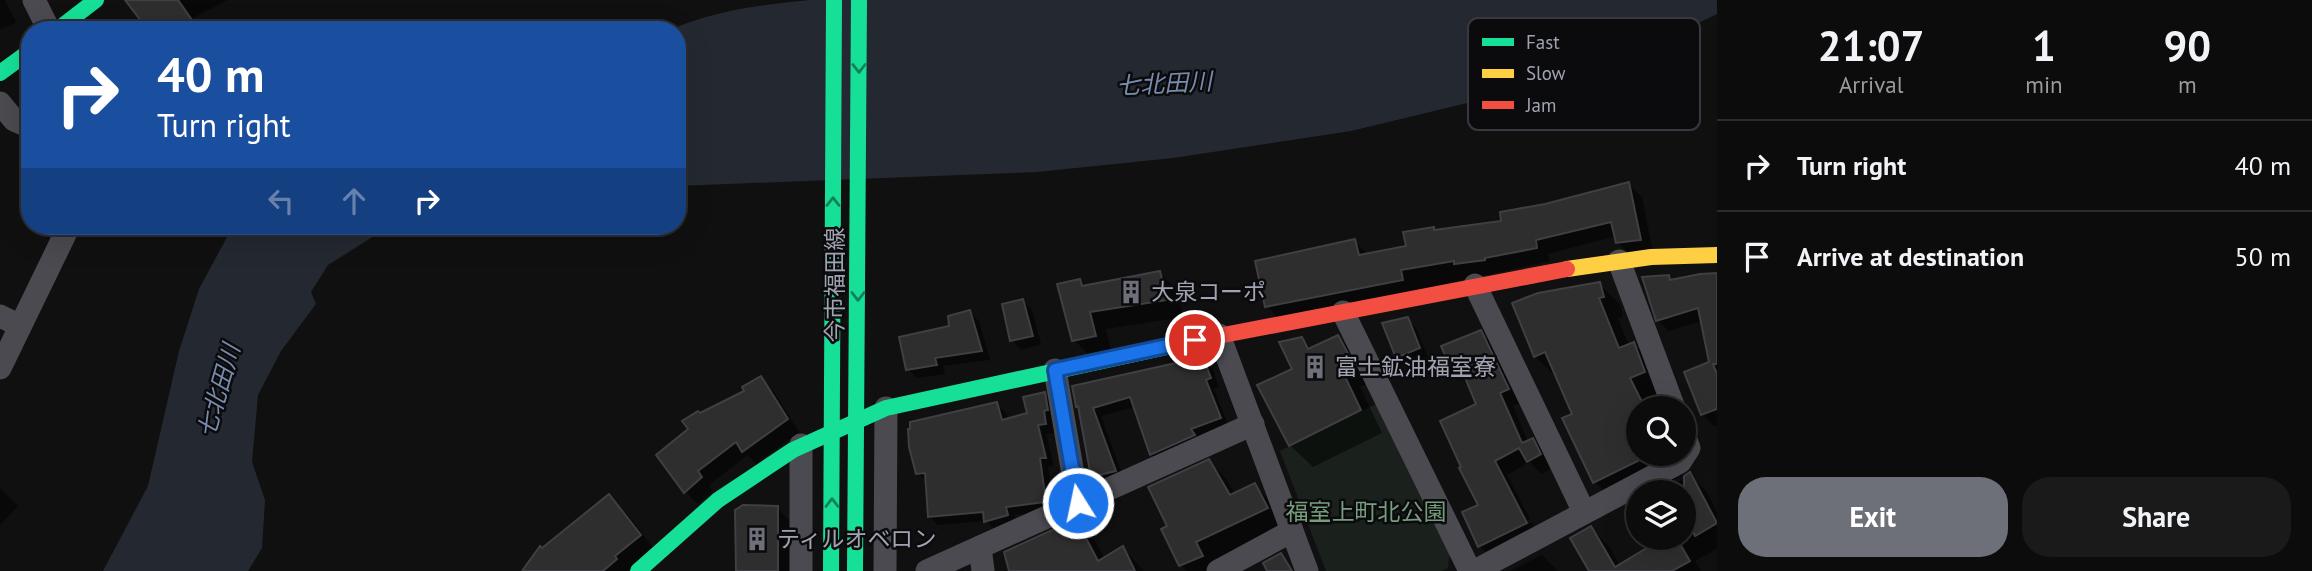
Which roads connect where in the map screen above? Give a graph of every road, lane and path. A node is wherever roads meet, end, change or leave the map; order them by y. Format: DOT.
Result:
graph roads {
  1 [pos="34,0"];
  2 [pos="96,0"];
  3 [pos="834,0"];
  4 [pos="859,0"];
  5 [pos="44,21"];
  6 [pos="69,21"];
  7 [pos="21,61"];
  8 [pos="0,73"];
  9 [pos="0,103"];
  10 [pos="21,123"];
  11 [pos="63,235"];
  12 [pos="1717,255"];
  13 [pos="1619,261"];
  14 [pos="1475,285"];
  15 [pos="1343,312"];
  16 [pos="10,321"];
  17 [pos="1219,335"];
  18 [pos="0,368"];
  19 [pos="1055,370"];
  20 [pos="1670,396"];
  21 [pos="886,408"];
  22 [pos="1253,424"];
  23 [pos="801,445"];
  24 [pos="1671,466"];
  25 [pos="1078,503"];
  26 [pos="1584,512"];
  27 [pos="1292,531"];
  28 [pos="980,547"];
  29 [pos="638,571"];
  30 [pos="801,571"];
  31 [pos="831,571"];
  32 [pos="855,571"];
  33 [pos="885,571"];
  34 [pos="927,571"];
  35 [pos="983,571"];
  36 [pos="1218,571"];
  37 [pos="1307,571"];
  38 [pos="1472,571"];
  1 -- 5 [label="street"];
  2 -- 6 [label="main road"];
  31 -- 3 [label="main road, 今市福田線, one-way, bridge"];
  4 -- 32 [label="main road, 今市福田線, one-way, bridge"];
  7 -- 8 [label="main road"];
  9 -- 10 [label="street"];
  11 -- 16 [label="street"];
  12 -- 13 [label="main road"];
  13 -- 14 [label="main road"];
  13 -- 20 [label="street"];
  14 -- 15 [label="main road"];
  14 -- 26 [label="street"];
  15 -- 17 [label="main road"];
  15 -- 38 [label="street"];
  16 -- 18 [label="street"];
  17 -- 19 [label="main road"];
  17 -- 22 [label="street"];
  19 -- 21 [label="main road"];
  19 -- 25 [label="street"];
  21 -- 23 [label="main road"];
  21 -- 33 [label="street"];
  22 -- 25 [label="street"];
  22 -- 27 [label="street"];
  23 -- 29 [label="main road"];
  23 -- 30 [label="street"];
  24 -- 26 [label="street"];
  25 -- 28 [label="street"];
  26 -- 38 [label="street"];
  27 -- 36 [label="street"];
  27 -- 37 [label="street"];
  28 -- 34 [label="street"];
  28 -- 35 [label="street"];
}
